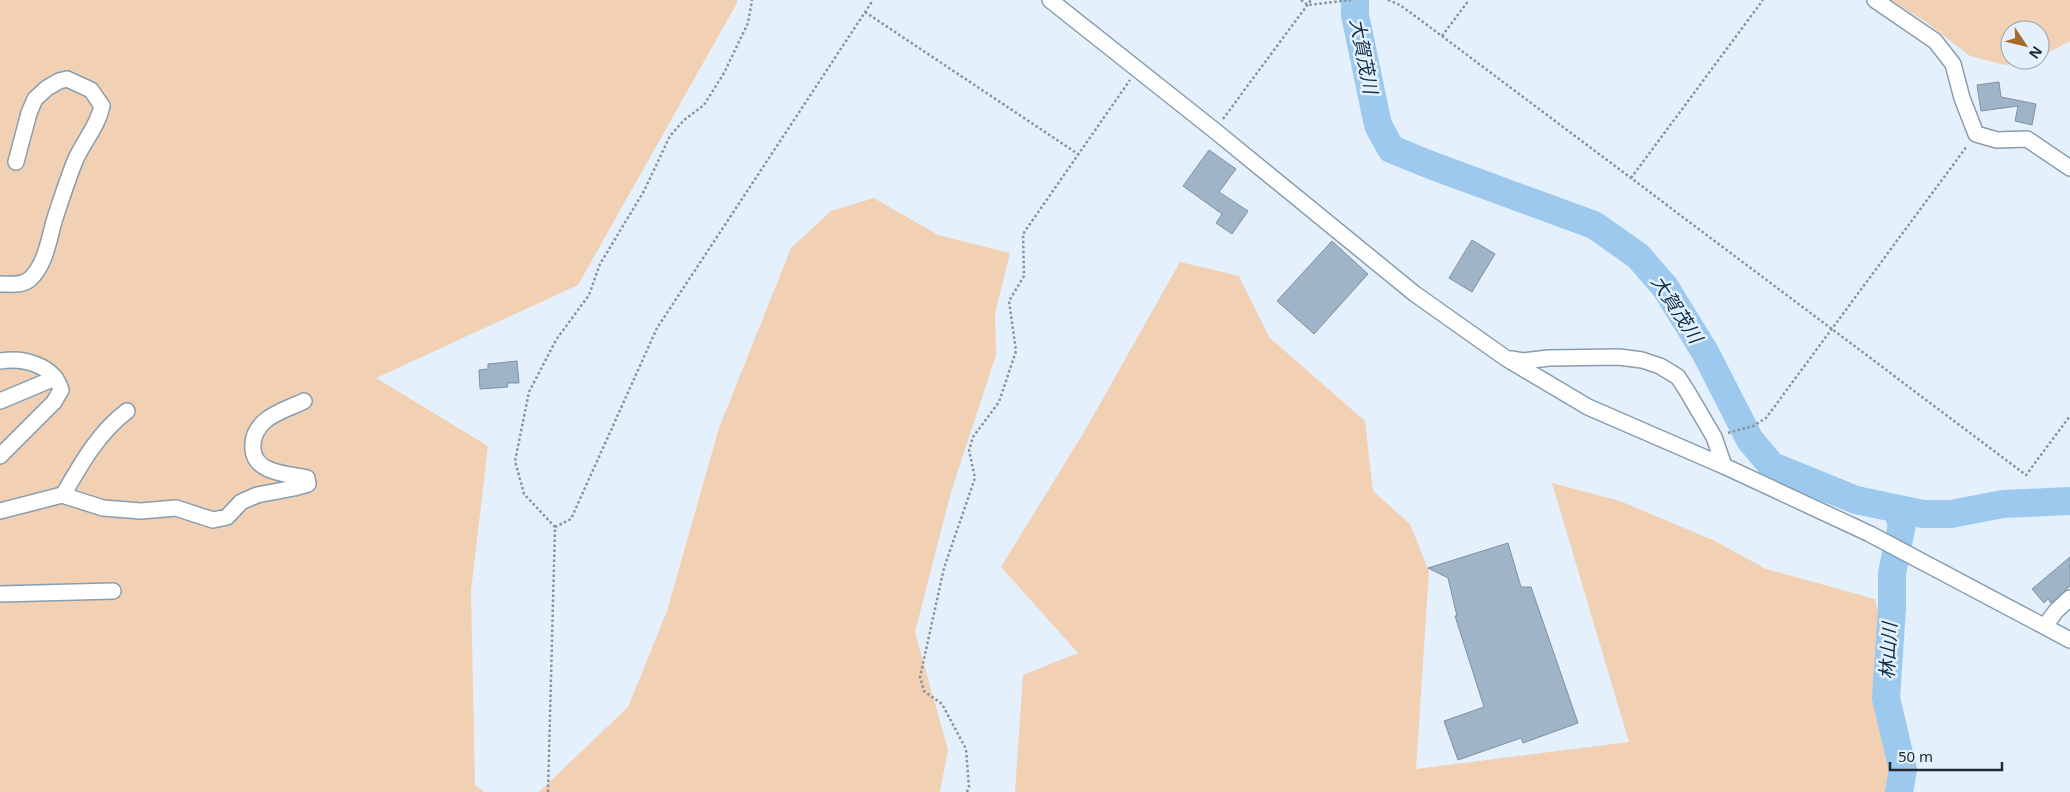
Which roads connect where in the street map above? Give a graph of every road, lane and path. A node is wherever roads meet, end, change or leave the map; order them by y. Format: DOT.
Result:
graph roads {
  1 [pos="752,0"];
  2 [pos="873,0"];
  3 [pos="1050,0"];
  4 [pos="1301,0"];
  5 [pos="1311,0"];
  6 [pos="1351,0"];
  7 [pos="1388,0"];
  8 [pos="1470,0"];
  9 [pos="1763,0"];
  10 [pos="1875,0"];
  11 [pos="1308,5"];
  12 [pos="866,12"];
  13 [pos="1442,36"];
  14 [pos="1138,69"];
  15 [pos="1214,130"];
  16 [pos="1976,134"];
  17 [pos="1079,154"];
  18 [pos="16,162"];
  19 [pos="2070,168"];
  20 [pos="1631,178"];
  21 [pos="0,284"];
  22 [pos="1832,329"];
  23 [pos="1507,358"];
  24 [pos="0,361"];
  25 [pos="55,378"];
  26 [pos="0,401"];
  27 [pos="304,401"];
  28 [pos="127,411"];
  29 [pos="2070,416"];
  30 [pos="1726,434"];
  31 [pos="0,456"];
  32 [pos="1724,466"];
  33 [pos="63,495"];
  34 [pos="0,510"];
  35 [pos="555,527"];
  36 [pos="113,591"];
  37 [pos="0,594"];
  38 [pos="2070,598"];
  39 [pos="2045,626"];
  40 [pos="2070,640"];
  41 [pos="548,792"];
  42 [pos="967,792"];
  1 -- 35 [label="path"];
  2 -- 12 [label="path"];
  3 -- 14 [label="street"];
  4 -- 11 [label="path"];
  5 -- 11 [label="path"];
  6 -- 11 [label="path"];
  7 -- 13 [label="path"];
  8 -- 13 [label="path"];
  9 -- 20 [label="path"];
  10 -- 16 [label="street"];
  11 -- 15 [label="path"];
  12 -- 17 [label="path"];
  12 -- 35 [label="path"];
  13 -- 20 [label="path"];
  14 -- 15 [label="street"];
  14 -- 17 [label="path"];
  15 -- 23 [label="street"];
  16 -- 19 [label="street"];
  16 -- 22 [label="path"];
  17 -- 42 [label="path"];
  18 -- 21 [label="street"];
  20 -- 22 [label="path"];
  22 -- 29 [label="path"];
  22 -- 30 [label="path"];
  23 -- 32 [label="street"];
  23 -- 32 [label="street"];
  24 -- 25 [label="street"];
  25 -- 26 [label="street"];
  25 -- 31 [label="street"];
  27 -- 33 [label="street"];
  28 -- 33 [label="street"];
  32 -- 39 [label="street"];
  33 -- 34 [label="street"];
  35 -- 41 [label="path"];
  36 -- 37 [label="street"];
  38 -- 39 [label="street"];
  39 -- 40 [label="street"];
}
